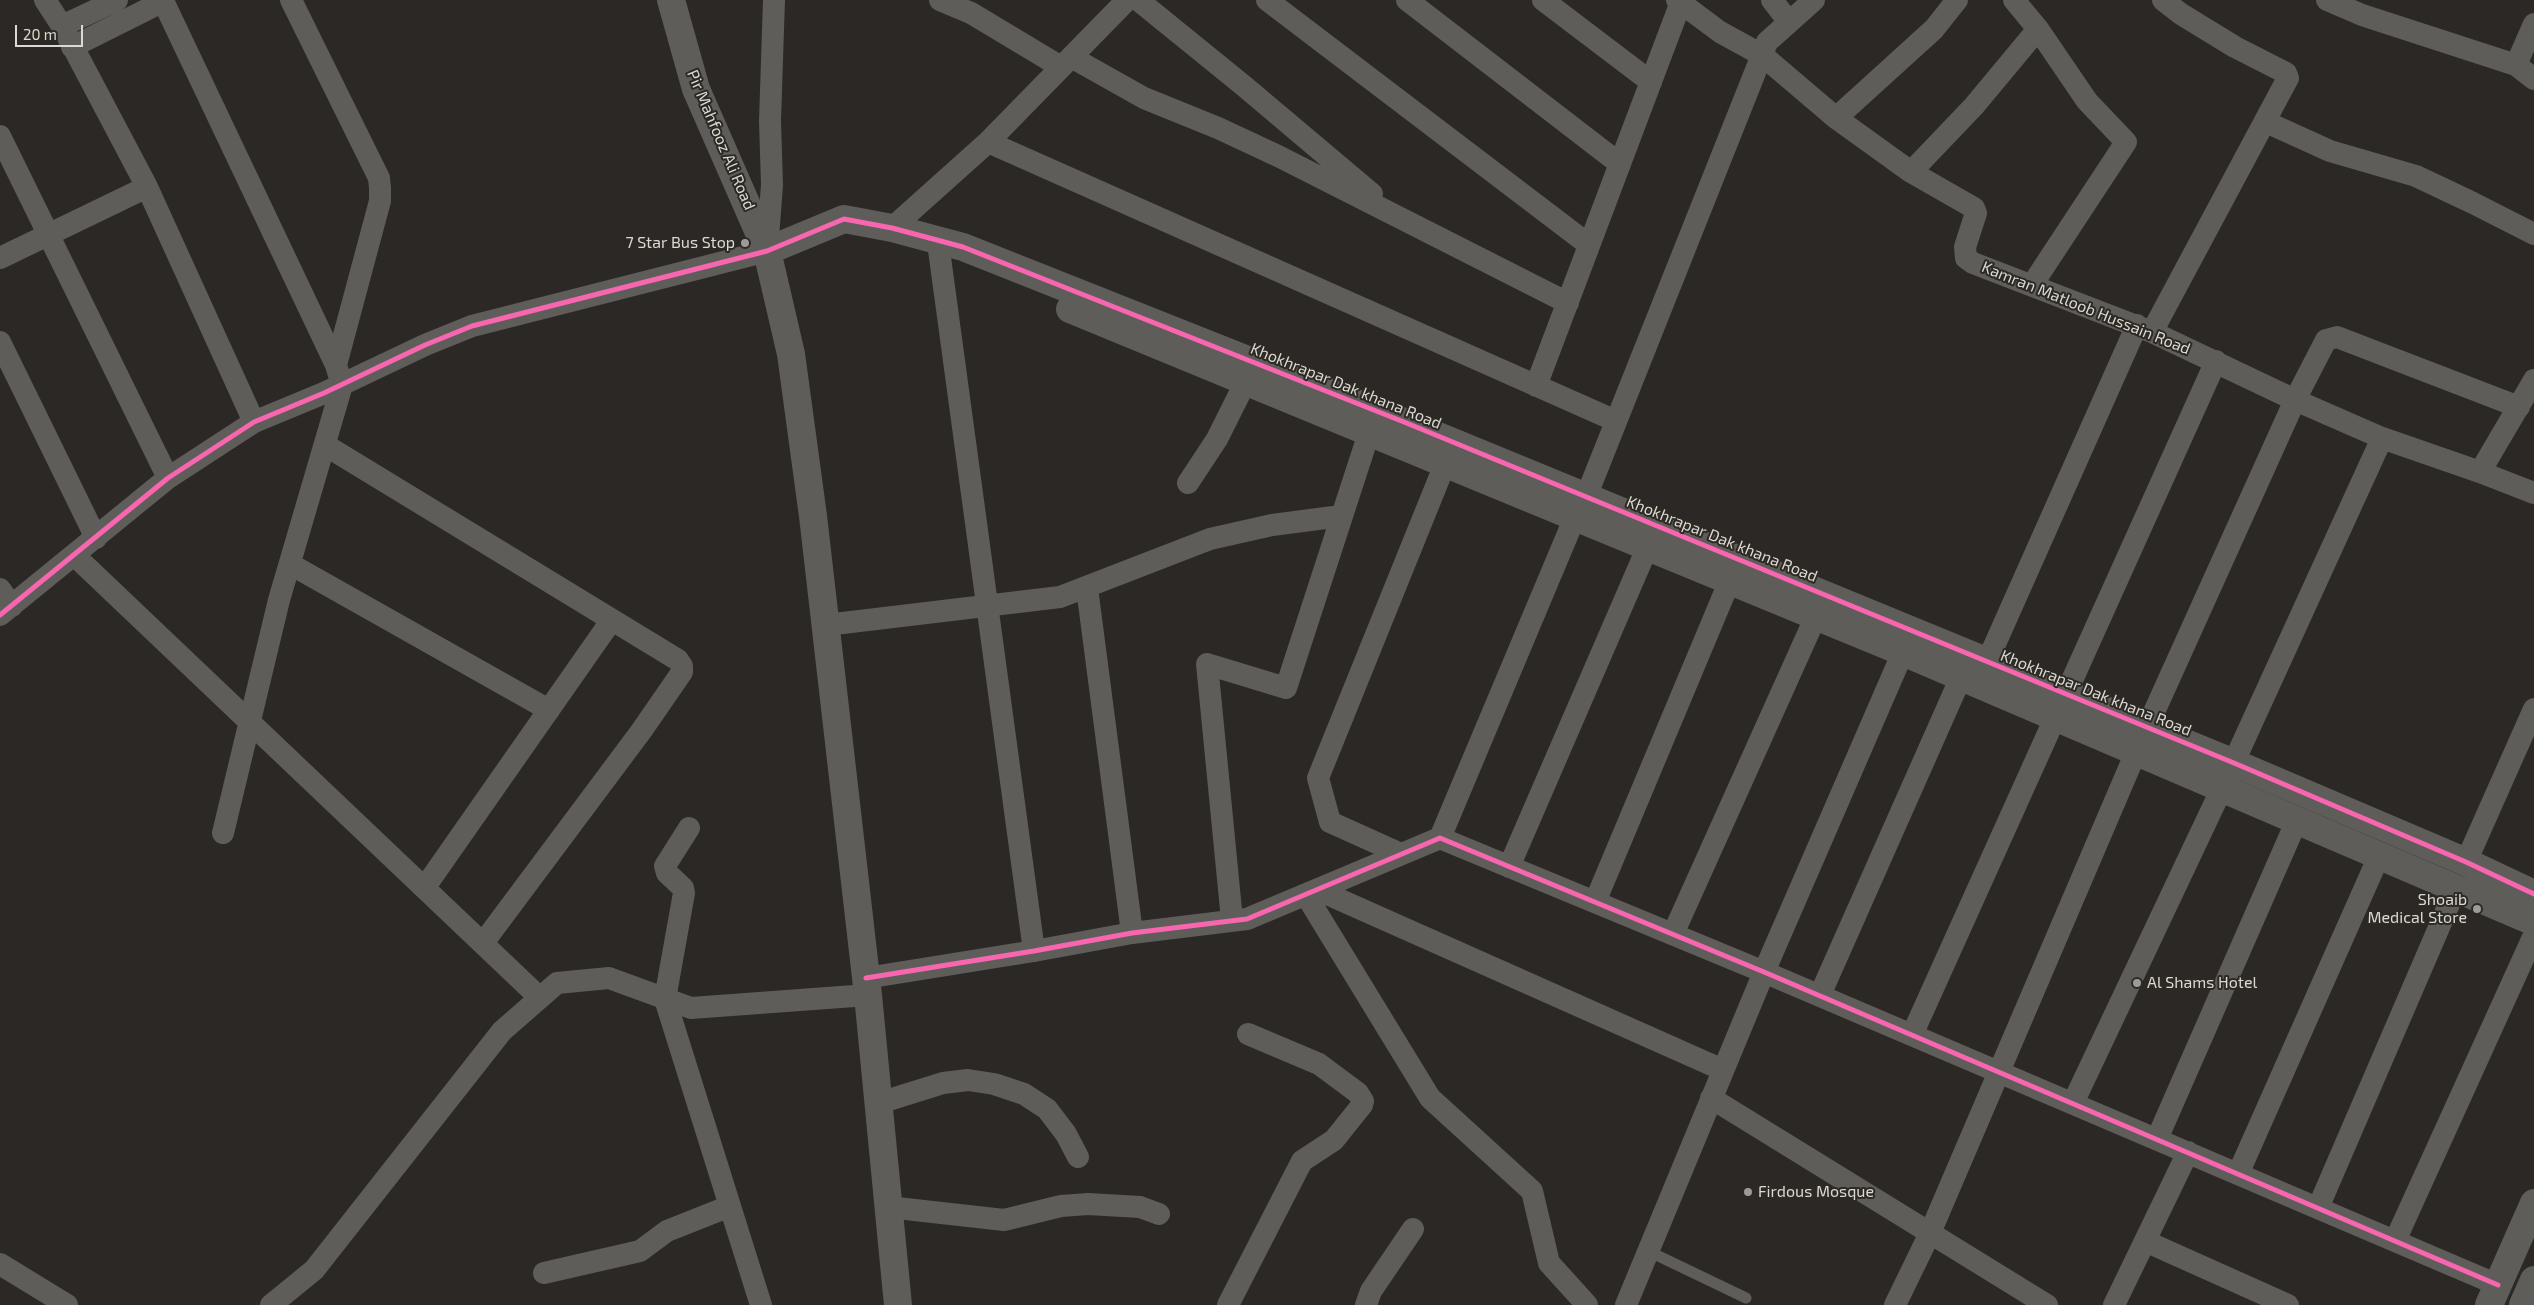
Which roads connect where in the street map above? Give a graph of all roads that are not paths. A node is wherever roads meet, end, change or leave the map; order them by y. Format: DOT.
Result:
graph roads {
  1 [pos="45,0"];
  2 [pos="115,0"];
  3 [pos="291,0"];
  4 [pos="671,0"];
  5 [pos="774,0"];
  6 [pos="940,0"];
  7 [pos="1127,0"];
  8 [pos="1138,0"];
  9 [pos="1267,0"];
  10 [pos="1406,0"];
  11 [pos="1543,0"];
  12 [pos="1772,0"];
  13 [pos="1814,0"];
  14 [pos="1957,0"];
  15 [pos="2014,0"];
  16 [pos="2163,0"];
  17 [pos="2327,0"];
  18 [pos="1679,1"];
  19 [pos="974,6"];
  20 [pos="1789,22"];
  21 [pos="2534,24"];
  22 [pos="62,26"];
  23 [pos="2038,29"];
  24 [pos="72,47"];
  25 [pos="1762,55"];
  26 [pos="1066,62"];
  27 [pos="2516,66"];
  28 [pos="2534,79"];
  29 [pos="1651,82"];
  30 [pos="1836,118"];
  31 [pos="2266,122"];
  32 [pos="0,136"];
  33 [pos="988,142"];
  34 [pos="1620,164"];
  35 [pos="1911,172"];
  36 [pos="147,187"];
  37 [pos="1401,219"];
  38 [pos="892,228"];
  39 [pos="50,234"];
  40 [pos="2534,234"];
  41 [pos="1589,245"];
  42 [pos="939,250"];
  43 [pos="767,251"];
  44 [pos="0,258"];
  45 [pos="2032,285"];
  46 [pos="1568,303"];
  47 [pos="2144,328"];
  48 [pos="0,342"];
  49 [pos="2216,361"];
  50 [pos="339,375"];
  51 [pos="2534,380"];
  52 [pos="1245,383"];
  53 [pos="1536,386"];
  54 [pos="2295,400"];
  55 [pos="2519,407"];
  56 [pos="1616,421"];
  57 [pos="254,422"];
  58 [pos="1369,432"];
  59 [pos="2382,438"];
  60 [pos="325,445"];
  61 [pos="1445,464"];
  62 [pos="2480,472"];
  63 [pos="168,478"];
  64 [pos="1188,483"];
  65 [pos="2534,493"];
  66 [pos="1581,507"];
  67 [pos="1341,516"];
  68 [pos="96,538"];
  69 [pos="1648,546"];
  70 [pos="74,556"];
  71 [pos="290,564"];
  72 [pos="1730,580"];
  73 [pos="1087,588"];
  74 [pos="4,604"];
  75 [pos="986,606"];
  76 [pos="1816,616"];
  77 [pos="611,621"];
  78 [pos="826,625"];
  79 [pos="1903,652"];
  80 [pos="1987,662"];
  81 [pos="1961,677"];
  82 [pos="2061,706"];
  83 [pos="2534,709"];
  84 [pos="548,710"];
  85 [pos="251,723"];
  86 [pos="2147,728"];
  87 [pos="2136,752"];
  88 [pos="2234,763"];
  89 [pos="2222,788"];
  90 [pos="2296,820"];
  91 [pos="689,828"];
  92 [pos="223,833"];
  93 [pos="1440,838"];
  94 [pos="1401,854"];
  95 [pos="2379,856"];
  96 [pos="2466,862"];
  97 [pos="1509,867"];
  98 [pos="425,887"];
  99 [pos="2456,888"];
  100 [pos="1312,892"];
  101 [pos="2534,894"];
  102 [pos="1595,902"];
  103 [pos="1232,920"];
  104 [pos="2534,922"];
  105 [pos="1132,932"];
  106 [pos="1673,934"];
  107 [pos="2534,935"];
  108 [pos="483,943"];
  109 [pos="1034,951"];
  110 [pos="1764,972"];
  111 [pos="867,986"];
  112 [pos="1820,995"];
  113 [pos="540,998"];
  114 [pos="665,999"];
  115 [pos="1248,1034"];
  116 [pos="1912,1035"];
  117 [pos="1723,1070"];
  118 [pos="1999,1072"];
  119 [pos="1711,1098"];
  120 [pos="2073,1103"];
  121 [pos="879,1104"];
  122 [pos="2157,1139"];
  123 [pos="2188,1152"];
  124 [pos="1078,1157"];
  125 [pos="2238,1174"];
  126 [pos="2534,1203"];
  127 [pos="730,1206"];
  128 [pos="888,1207"];
  129 [pos="2318,1208"];
  130 [pos="1159,1214"];
  131 [pos="1413,1229"];
  132 [pos="1930,1233"];
  133 [pos="2394,1240"];
  134 [pos="2145,1241"];
  135 [pos="1648,1251"];
  136 [pos="0,1264"];
  137 [pos="544,1273"];
  138 [pos="2534,1280"];
  139 [pos="2493,1295"];
  140 [pos="1746,1298"];
  141 [pos="67,1305"];
  142 [pos="271,1305"];
  143 [pos="761,1305"];
  144 [pos="898,1305"];
  145 [pos="1228,1305"];
  146 [pos="1366,1305"];
  147 [pos="1587,1305"];
  148 [pos="1626,1305"];
  149 [pos="1895,1305"];
  150 [pos="2047,1305"];
  151 [pos="2114,1305"];
  152 [pos="2288,1305"];
  153 [pos="2523,1305"];
  1 -- 22 [label="street"];
  2 -- 22 [label="street"];
  3 -- 50 [label="street"];
  4 -- 43 [label="street, Pir Mahfooz Ali Road"];
  5 -- 43 [label="street"];
  6 -- 19 [label="street"];
  7 -- 26 [label="street"];
  8 -- 37 [label="street"];
  9 -- 41 [label="street"];
  10 -- 34 [label="street"];
  11 -- 29 [label="street"];
  12 -- 20 [label="street"];
  13 -- 20 [label="street"];
  14 -- 30 [label="street"];
  15 -- 23 [label="street"];
  16 -- 31 [label="street"];
  17 -- 27 [label="street"];
  18 -- 25 [label="street, Kamran Matloob Hussain Road"];
  18 -- 29 [label="street"];
  19 -- 26 [label="street"];
  20 -- 25 [label="street"];
  21 -- 27 [label="street"];
  22 -- 24 [label="street"];
  23 -- 35 [label="street"];
  23 -- 45 [label="street"];
  24 -- 36 [label="street"];
  24 -- 50 [label="street"];
  25 -- 30 [label="street, Kamran Matloob Hussain Road"];
  25 -- 56 [label="street"];
  26 -- 33 [label="street"];
  26 -- 37 [label="street"];
  27 -- 28 [label="street"];
  29 -- 34 [label="street"];
  30 -- 35 [label="street, Kamran Matloob Hussain Road"];
  31 -- 40 [label="street"];
  31 -- 47 [label="street"];
  32 -- 39 [label="street"];
  33 -- 38 [label="street"];
  33 -- 53 [label="street"];
  34 -- 41 [label="street"];
  35 -- 45 [label="street, Kamran Matloob Hussain Road"];
  36 -- 39 [label="street"];
  36 -- 57 [label="street"];
  37 -- 46 [label="street"];
  38 -- 42 [label="street, Khokhrapar Dak khana Road"];
  38 -- 43 [label="street"];
  38 -- 66 [label="street, Khokhrapar Dak khana Road"];
  39 -- 44 [label="street"];
  39 -- 63 [label="street"];
  41 -- 46 [label="street"];
  42 -- 52 [label="street, Khokhrapar Dak khana Road"];
  42 -- 75 [label="street"];
  43 -- 50 [label="street"];
  43 -- 78 [label="street, Pir Mahfooz Ali Road"];
  45 -- 47 [label="street, Kamran Matloob Hussain Road"];
  46 -- 53 [label="street"];
  47 -- 49 [label="street, Kamran Matloob Hussain Road"];
  47 -- 80 [label="street"];
  48 -- 68 [label="street"];
  49 -- 54 [label="street, Kamran Matloob Hussain Road"];
  49 -- 82 [label="street"];
  50 -- 57 [label="street"];
  50 -- 60 [label="street"];
  51 -- 55 [label="street"];
  52 -- 58 [label="street, Khokhrapar Dak khana Road"];
  52 -- 64 [label="street"];
  53 -- 56 [label="street"];
  54 -- 55 [label="street"];
  54 -- 59 [label="street, Kamran Matloob Hussain Road"];
  54 -- 86 [label="street"];
  55 -- 62 [label="street"];
  56 -- 66 [label="street"];
  57 -- 63 [label="street"];
  58 -- 61 [label="street, Khokhrapar Dak khana Road"];
  58 -- 67 [label="street"];
  59 -- 62 [label="street, Kamran Matloob Hussain Road"];
  59 -- 88 [label="street"];
  60 -- 71 [label="street"];
  60 -- 77 [label="street"];
  61 -- 66 [label="street, Khokhrapar Dak khana Road"];
  61 -- 94 [label="street"];
  62 -- 65 [label="street, Kamran Matloob Hussain Road"];
  63 -- 68 [label="street"];
  66 -- 69 [label="street, Khokhrapar Dak khana Road"];
  66 -- 80 [label="street, Khokhrapar Dak khana Road"];
  66 -- 93 [label="street"];
  67 -- 73 [label="street"];
  67 -- 103 [label="street"];
  68 -- 70 [label="street"];
  69 -- 72 [label="street, Khokhrapar Dak khana Road"];
  69 -- 97 [label="street"];
  70 -- 74 [label="street"];
  70 -- 85 [label="street"];
  71 -- 84 [label="street"];
  71 -- 85 [label="street"];
  72 -- 76 [label="street, Khokhrapar Dak khana Road"];
  72 -- 102 [label="street"];
  73 -- 75 [label="street"];
  73 -- 105 [label="street"];
  75 -- 78 [label="street"];
  75 -- 109 [label="street"];
  76 -- 79 [label="street, Khokhrapar Dak khana Road"];
  76 -- 106 [label="street"];
  77 -- 84 [label="street"];
  77 -- 108 [label="street"];
  78 -- 111 [label="street, Pir Mahfooz Ali Road"];
  79 -- 81 [label="street, Khokhrapar Dak khana Road"];
  79 -- 110 [label="street"];
  80 -- 82 [label="street, Khokhrapar Dak khana Road"];
  81 -- 82 [label="street, Khokhrapar Dak khana Road"];
  81 -- 112 [label="street"];
  82 -- 86 [label="street, Khokhrapar Dak khana Road"];
  82 -- 87 [label="street, Khokhrapar Dak khana Road"];
  82 -- 116 [label="street"];
  83 -- 96 [label="street"];
  84 -- 98 [label="street"];
  85 -- 92 [label="street"];
  85 -- 98 [label="street"];
  86 -- 87 [label="street"];
  86 -- 88 [label="street, Khokhrapar Dak khana Road"];
  87 -- 89 [label="street, Khokhrapar Dak khana Road"];
  87 -- 118 [label="street"];
  88 -- 89 [label="street"];
  88 -- 96 [label="street, Khokhrapar Dak khana Road"];
  89 -- 90 [label="street, Khokhrapar Dak khana Road"];
  89 -- 120 [label="street"];
  90 -- 95 [label="street, Khokhrapar Dak khana Road"];
  90 -- 122 [label="street"];
  91 -- 114 [label="street"];
  93 -- 94 [label="street"];
  93 -- 97 [label="street"];
  94 -- 100 [label="street"];
  95 -- 99 [label="street, Khokhrapar Dak khana Road"];
  95 -- 125 [label="street"];
  96 -- 101 [label="street, Khokhrapar Dak khana Road"];
  97 -- 102 [label="street"];
  98 -- 108 [label="street"];
  99 -- 104 [label="street, Khokhrapar Dak khana Road"];
  99 -- 129 [label="street"];
  100 -- 103 [label="street"];
  100 -- 117 [label="street"];
  100 -- 147 [label="street"];
  102 -- 106 [label="street"];
  103 -- 105 [label="street"];
  105 -- 109 [label="street"];
  106 -- 110 [label="street"];
  107 -- 133 [label="street"];
  108 -- 113 [label="street"];
  109 -- 111 [label="street"];
  110 -- 112 [label="street"];
  110 -- 117 [label="street"];
  111 -- 114 [label="street"];
  111 -- 121 [label="street, Pir Mahfooz Ali Road"];
  112 -- 116 [label="street"];
  113 -- 114 [label="street"];
  113 -- 142 [label="street"];
  114 -- 127 [label="street"];
  115 -- 145 [label="street"];
  116 -- 118 [label="street"];
  117 -- 119 [label="street"];
  118 -- 120 [label="street"];
  118 -- 132 [label="street"];
  119 -- 132 [label="street"];
  119 -- 135 [label="street"];
  120 -- 122 [label="street"];
  121 -- 124 [label="street"];
  121 -- 128 [label="street, Pir Mahfooz Ali Road"];
  122 -- 123 [label="street"];
  123 -- 125 [label="street"];
  123 -- 134 [label="street"];
  125 -- 129 [label="street"];
  126 -- 139 [label="street"];
  127 -- 137 [label="street"];
  127 -- 143 [label="street"];
  128 -- 130 [label="street"];
  128 -- 144 [label="street, Pir Mahfooz Ali Road"];
  129 -- 133 [label="street"];
  131 -- 146 [label="street"];
  132 -- 149 [label="street"];
  132 -- 150 [label="street"];
  133 -- 139 [label="street"];
  134 -- 151 [label="street"];
  134 -- 152 [label="street"];
  135 -- 140 [label="lane"];
  135 -- 148 [label="street"];
  136 -- 141 [label="street"];
  138 -- 153 [label="street"];
}
